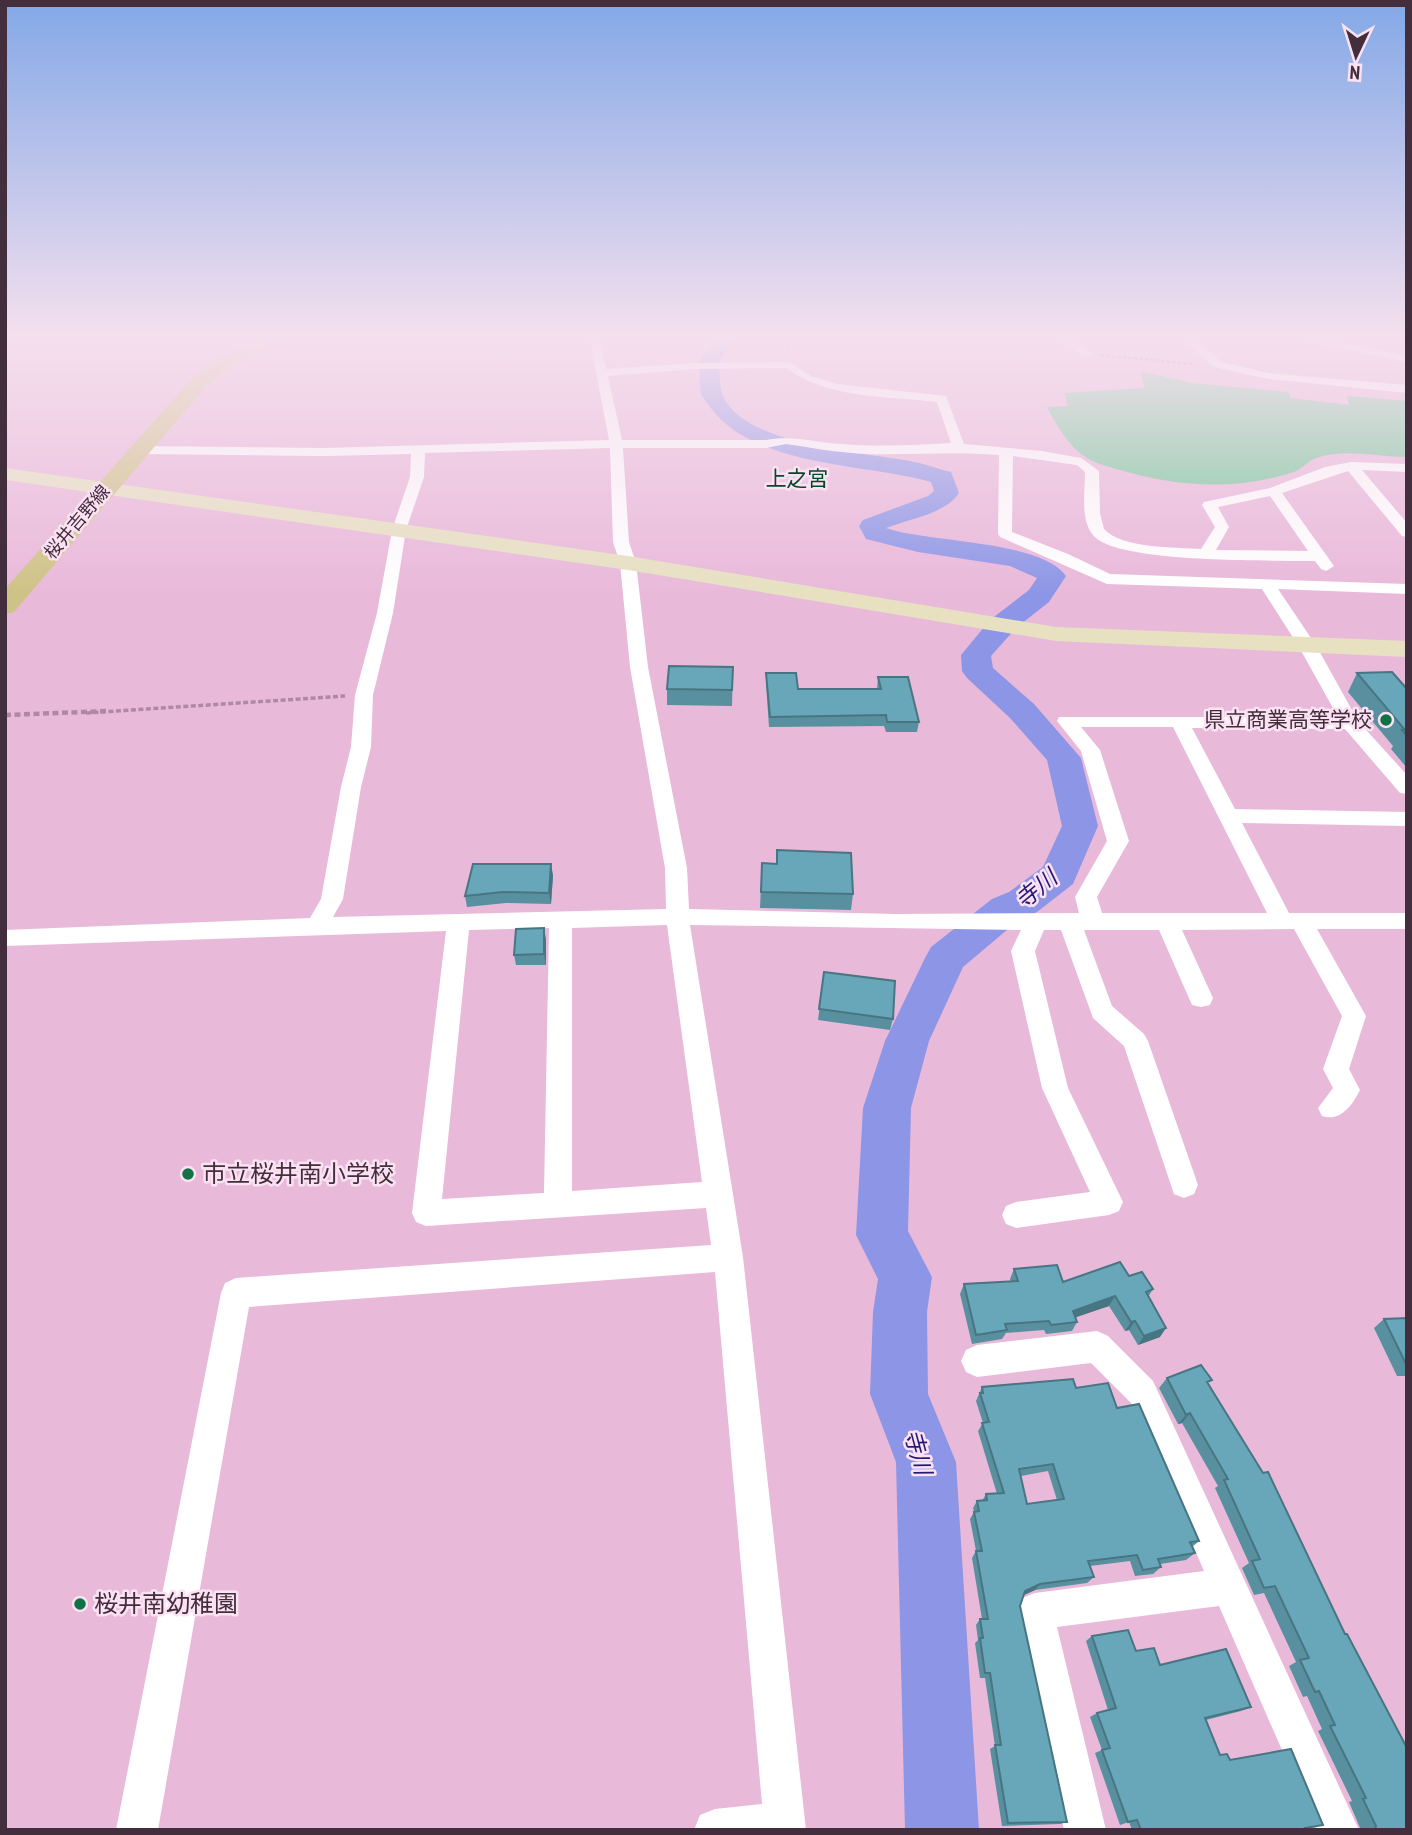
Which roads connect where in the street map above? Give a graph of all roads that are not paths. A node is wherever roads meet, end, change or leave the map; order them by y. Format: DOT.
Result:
graph roads {
  1 [pos="167,422"];
  2 [pos="611,422"];
  3 [pos="950,422"];
  4 [pos="616,444"];
  5 [pos="959,447"];
  6 [pos="141,450"];
  7 [pos="418,452"];
  8 [pos="1006,452"];
  9 [pos="1352,466"];
  10 [pos="1407,468"];
  11 [pos="5,474"];
  12 [pos="106,487"];
  13 [pos="1274,491"];
  14 [pos="398,530"];
  15 [pos="1407,533"];
  16 [pos="1206,553"];
  17 [pos="1319,556"];
  18 [pos="628,563"];
  19 [pos="1267,585"];
  20 [pos="1340,587"];
  21 [pos="1407,589"];
  22 [pos="5,607"];
  23 [pos="1308,646"];
  24 [pos="1407,649"];
  25 [pos="1180,722"];
  26 [pos="1350,723"];
  27 [pos="1407,788"];
  28 [pos="1228,816"];
  29 [pos="1407,819"];
  30 [pos="676,917"];
  31 [pos="561,920"];
  32 [pos="1291,921"];
  33 [pos="1407,921"];
  34 [pos="1036,922"];
  35 [pos="1081,922"];
  36 [pos="1167,922"];
  37 [pos="458,923"];
  38 [pos="317,926"];
  39 [pos="5,938"];
  40 [pos="1201,998"];
  41 [pos="1331,1108"];
  42 [pos="1184,1185"];
  43 [pos="718,1194"];
  44 [pos="558,1205"];
  45 [pos="1016,1215"];
  46 [pos="728,1257"];
  47 [pos="977,1361"];
  48 [pos="1229,1586"];
  49 [pos="785,1826"];
  50 [pos="137,1830"];
  51 [pos="715,1830"];
  52 [pos="1085,1830"];
  53 [pos="1338,1830"];
  1 -- 6 [label="main road, 桜井吉野線"];
  2 -- 4 [label="street"];
  3 -- 5 [label="street"];
  4 -- 5 [label="street"];
  4 -- 7 [label="street"];
  4 -- 18 [label="street"];
  5 -- 8 [label="street"];
  6 -- 7 [label="street"];
  6 -- 12 [label="main road, 桜井吉野線"];
  7 -- 14 [label="street"];
  8 -- 16 [label="street"];
  8 -- 19 [label="street"];
  9 -- 10 [label="street"];
  9 -- 13 [label="street"];
  9 -- 15 [label="street"];
  11 -- 12 [label="street"];
  12 -- 14 [label="street"];
  12 -- 22 [label="main road, 桜井吉野線"];
  13 -- 16 [label="street"];
  13 -- 17 [label="street"];
  14 -- 18 [label="street"];
  14 -- 38 [label="street"];
  16 -- 17 [label="street"];
  17 -- 20 [label="street"];
  18 -- 23 [label="street"];
  18 -- 30 [label="street"];
  19 -- 20 [label="street"];
  19 -- 23 [label="street"];
  20 -- 21 [label="street"];
  23 -- 24 [label="street"];
  23 -- 26 [label="street"];
  25 -- 26 [label="street"];
  25 -- 28 [label="street"];
  25 -- 35 [label="street"];
  26 -- 27 [label="street"];
  28 -- 29 [label="street"];
  28 -- 32 [label="street"];
  30 -- 31 [label="street"];
  30 -- 34 [label="street"];
  30 -- 43 [label="street"];
  31 -- 37 [label="street"];
  31 -- 44 [label="street"];
  32 -- 33 [label="street"];
  32 -- 36 [label="street"];
  32 -- 41 [label="street"];
  34 -- 35 [label="street"];
  34 -- 45 [label="street"];
  35 -- 36 [label="street"];
  35 -- 42 [label="street"];
  36 -- 40 [label="street"];
  37 -- 38 [label="street"];
  37 -- 44 [label="street"];
  38 -- 39 [label="street"];
  43 -- 44 [label="street"];
  43 -- 46 [label="street"];
  46 -- 49 [label="street"];
  46 -- 50 [label="street"];
  47 -- 48 [label="street"];
  48 -- 52 [label="street"];
  48 -- 53 [label="street"];
  49 -- 51 [label="street"];
}
